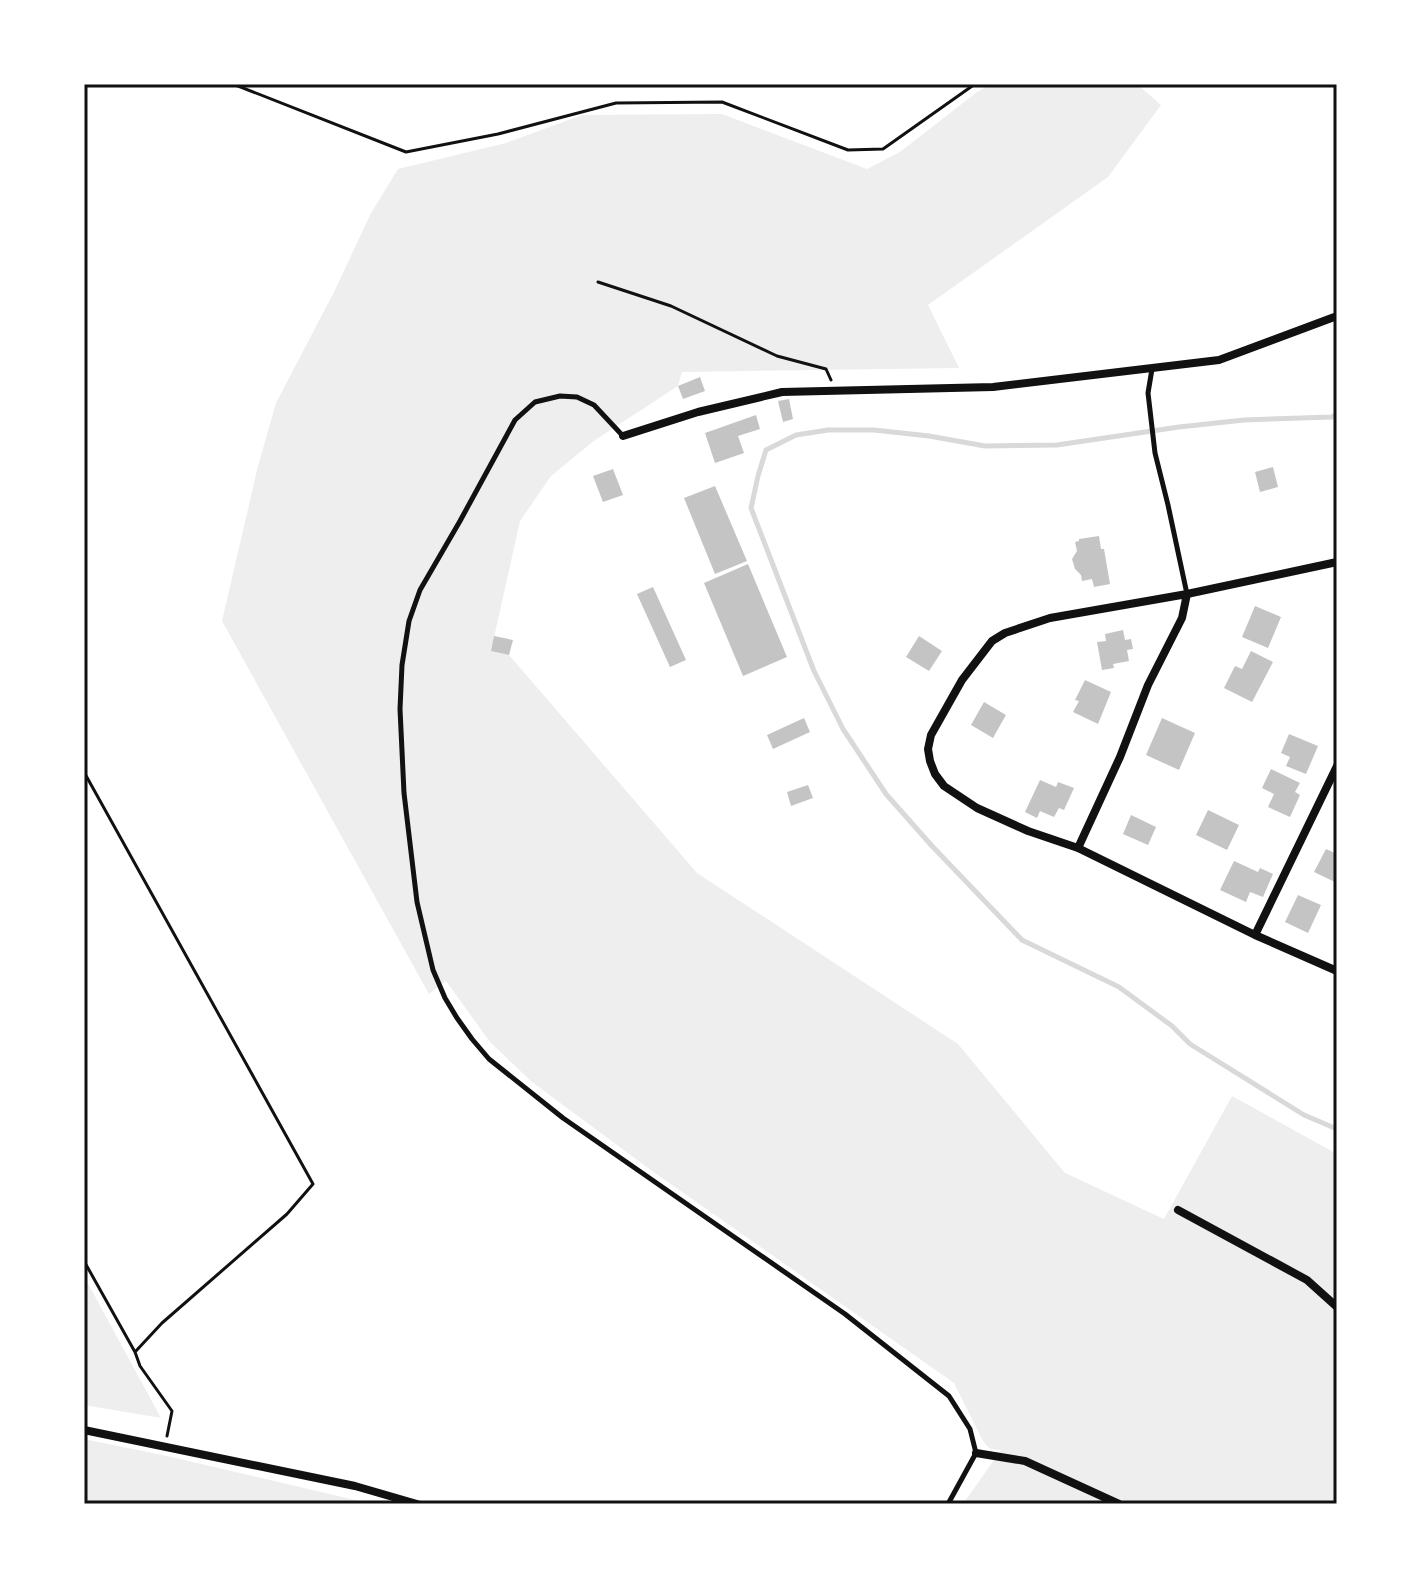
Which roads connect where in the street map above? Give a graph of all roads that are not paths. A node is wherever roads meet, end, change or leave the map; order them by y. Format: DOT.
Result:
graph roads {
  1 [pos="1337,316"];
  2 [pos="1152,368"];
  3 [pos="623,436"];
  4 [pos="1337,562"];
  5 [pos="1187,594"];
  6 [pos="1337,766"];
  7 [pos="1078,848"];
  8 [pos="1255,935"];
  9 [pos="1337,971"];
  10 [pos="1178,1210"];
  11 [pos="1337,1307"];
  12 [pos="84,1430"];
  13 [pos="976,1453"];
  14 [pos="417,1504"];
  15 [pos="948,1504"];
  16 [pos="1119,1504"];
  1 -- 2 [label="street"];
  2 -- 3 [label="street"];
  2 -- 5 [label="lane"];
  3 -- 13 [label="lane"];
  4 -- 5 [label="street"];
  5 -- 7 [label="street"];
  5 -- 7 [label="street"];
  6 -- 8 [label="street"];
  7 -- 8 [label="street"];
  8 -- 9 [label="street"];
  10 -- 11 [label="street"];
  12 -- 14 [label="street"];
  13 -- 15 [label="lane"];
  13 -- 16 [label="street"];
}
